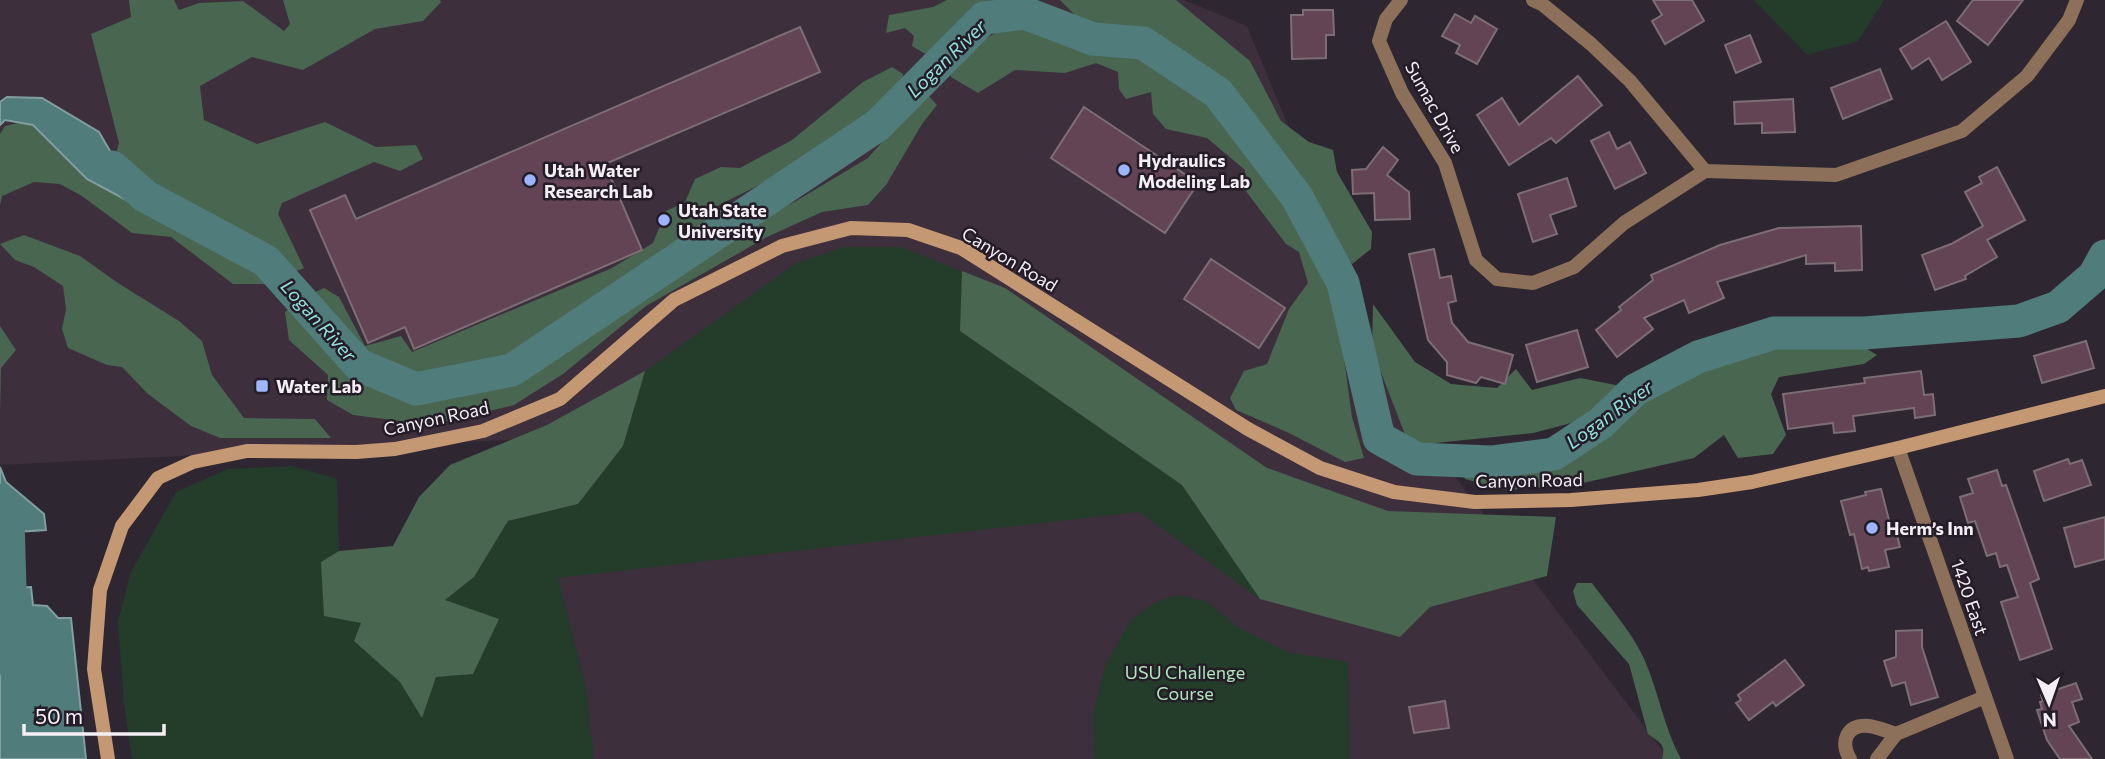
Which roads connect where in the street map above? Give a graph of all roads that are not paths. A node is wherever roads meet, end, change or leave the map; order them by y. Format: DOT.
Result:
graph roads {
  1 [pos="1401,0"];
  2 [pos="1533,0"];
  3 [pos="2077,0"];
  4 [pos="1705,172"];
  5 [pos="2105,397"];
  6 [pos="1898,448"];
  7 [pos="1984,697"];
  8 [pos="1896,734"];
  9 [pos="108,759"];
  10 [pos="1850,759"];
  11 [pos="1877,759"];
  12 [pos="2007,759"];
  1 -- 4 [label="street, Sumac Drive"];
  2 -- 4 [label="street"];
  3 -- 4 [label="street"];
  5 -- 6 [label="street, Canyon Road"];
  6 -- 7 [label="street, 1420 East"];
  6 -- 9 [label="street, Canyon Road"];
  7 -- 8 [label="street"];
  7 -- 12 [label="street, 1420 East"];
  8 -- 10 [label="street"];
  8 -- 11 [label="street"];
}
